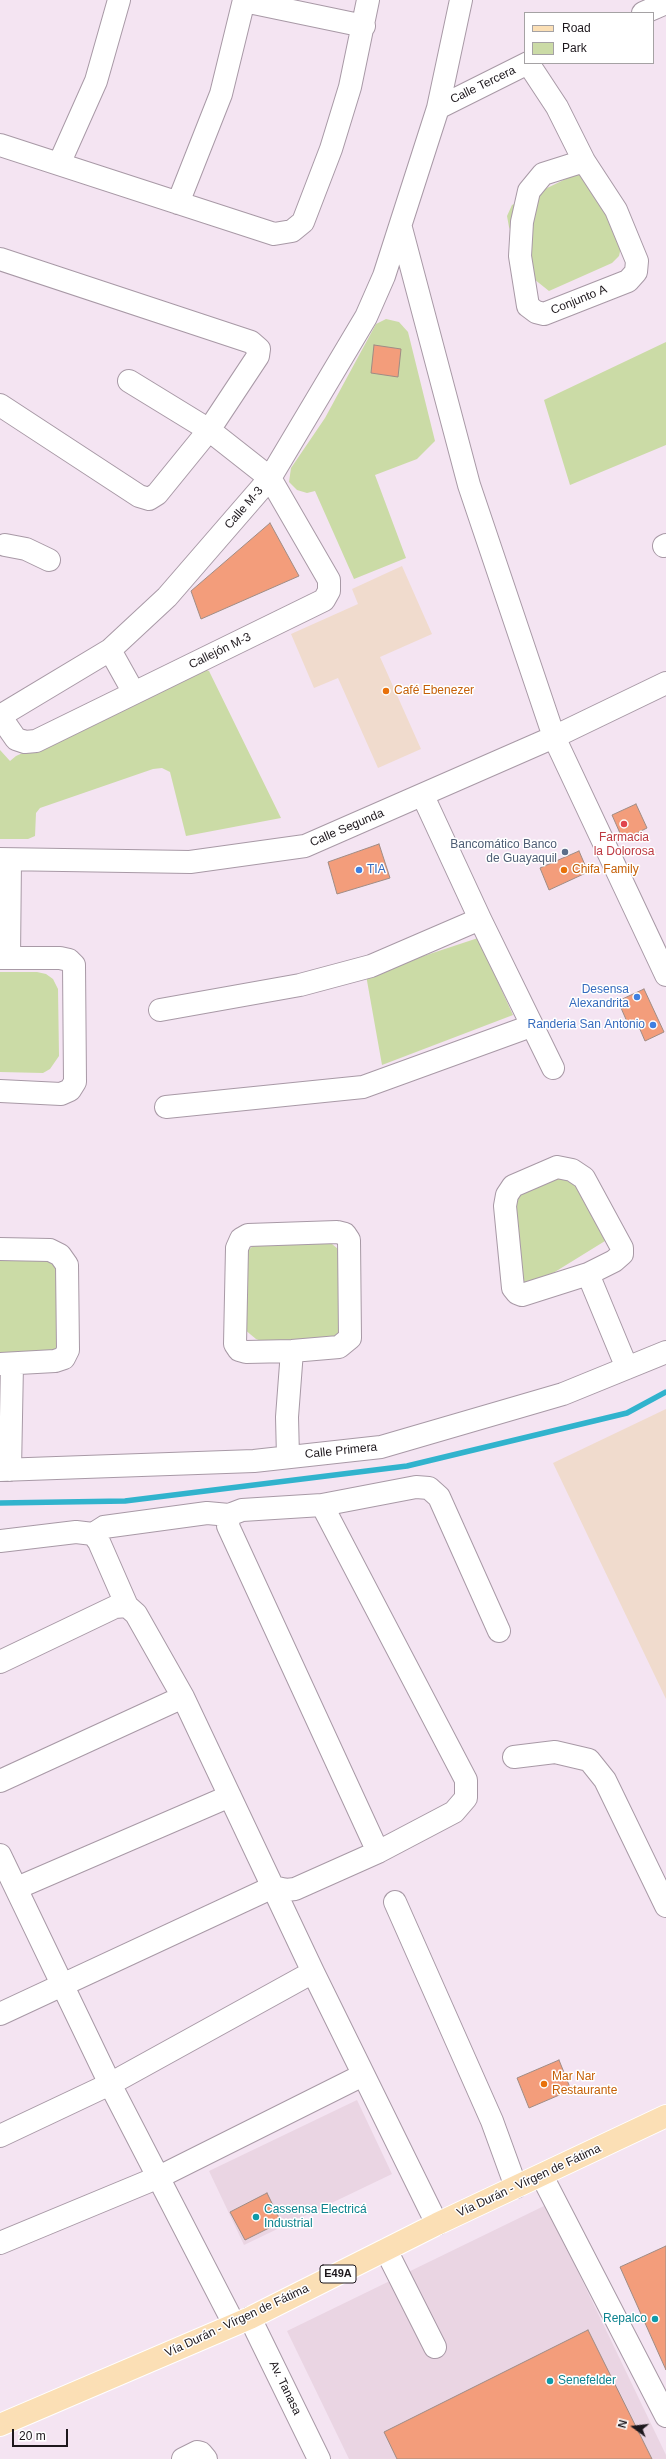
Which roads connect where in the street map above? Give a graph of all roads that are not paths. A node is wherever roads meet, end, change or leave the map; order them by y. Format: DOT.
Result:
graph roads {
  1 [pos="119,0"];
  2 [pos="368,0"];
  3 [pos="461,0"];
  4 [pos="244,1"];
  5 [pos="666,3"];
  6 [pos="645,12"];
  7 [pos="364,26"];
  8 [pos="526,64"];
  9 [pos="529,64"];
  10 [pos="438,108"];
  11 [pos="0,145"];
  12 [pos="584,161"];
  13 [pos="59,164"];
  14 [pos="178,203"];
  15 [pos="401,228"];
  16 [pos="0,259"];
  17 [pos="129,381"];
  18 [pos="0,405"];
  19 [pos="209,430"];
  20 [pos="270,478"];
  21 [pos="2,544"];
  22 [pos="49,560"];
  23 [pos="110,650"];
  24 [pos="666,683"];
  25 [pos="134,693"];
  26 [pos="0,716"];
  27 [pos="554,737"];
  28 [pos="423,796"];
  29 [pos="5,859"];
  30 [pos="480,919"];
  31 [pos="5,958"];
  32 [pos="666,975"];
  33 [pos="160,1010"];
  34 [pos="531,1026"];
  35 [pos="553,1068"];
  36 [pos="0,1091"];
  37 [pos="166,1107"];
  38 [pos="0,1249"];
  39 [pos="588,1274"];
  40 [pos="292,1351"];
  41 [pos="666,1352"];
  42 [pos="6,1364"];
  43 [pos="628,1368"];
  44 [pos="288,1457"];
  45 [pos="5,1470"];
  46 [pos="322,1505"];
  47 [pos="229,1514"];
  48 [pos="93,1534"];
  49 [pos="0,1541"];
  50 [pos="127,1606"];
  51 [pos="499,1631"];
  52 [pos="0,1662"];
  53 [pos="183,1697"];
  54 [pos="514,1757"];
  55 [pos="0,1781"];
  56 [pos="230,1796"];
  57 [pos="378,1852"];
  58 [pos="0,1855"];
  59 [pos="273,1887"];
  60 [pos="17,1888"];
  61 [pos="395,1902"];
  62 [pos="666,1906"];
  63 [pos="313,1972"];
  64 [pos="63,1984"];
  65 [pos="0,2014"];
  66 [pos="363,2075"];
  67 [pos="110,2084"];
  68 [pos="666,2116"];
  69 [pos="0,2136"];
  70 [pos="542,2176"];
  71 [pos="159,2177"];
  72 [pos="516,2187"];
  73 [pos="437,2224"];
  74 [pos="0,2243"];
  75 [pos="386,2250"];
  76 [pos="242,2321"];
  77 [pos="435,2347"];
  78 [pos="666,2416"];
  79 [pos="2,2425"];
  80 [pos="183,2459"];
  81 [pos="206,2459"];
  82 [pos="318,2459"];
  1 -- 13 [label="street"];
  2 -- 7 [label="street"];
  3 -- 10 [label="street, Calle M-3"];
  4 -- 7 [label="street"];
  4 -- 14 [label="street"];
  5 -- 6 [label="street"];
  7 -- 14 [label="street"];
  8 -- 10 [label="street, Calle Tercera"];
  9 -- 12 [label="street, Conjunto A"];
  10 -- 15 [label="street, Calle M-3"];
  11 -- 13 [label="street"];
  12 -- 12 [label="street, Conjunto A"];
  13 -- 14 [label="street"];
  15 -- 20 [label="street, Calle M-3"];
  15 -- 27 [label="street"];
  16 -- 19 [label="street"];
  17 -- 19 [label="street"];
  18 -- 19 [label="street"];
  19 -- 20 [label="street"];
  20 -- 23 [label="street, Calle M-3"];
  20 -- 25 [label="street, Callejón M-3"];
  21 -- 22 [label="street"];
  23 -- 25 [label="street"];
  23 -- 26 [label="street, Calle M-3"];
  24 -- 27 [label="street, Calle Segunda"];
  25 -- 26 [label="street, Callejón M-3"];
  27 -- 28 [label="street, Calle Segunda"];
  27 -- 32 [label="street"];
  28 -- 29 [label="street, Calle Segunda"];
  28 -- 30 [label="street"];
  29 -- 31 [label="street"];
  30 -- 33 [label="street"];
  30 -- 34 [label="street"];
  31 -- 36 [label="street"];
  34 -- 35 [label="street"];
  34 -- 37 [label="street"];
  38 -- 42 [label="street"];
  39 -- 39 [label="street"];
  39 -- 43 [label="street"];
  40 -- 40 [label="street"];
  40 -- 44 [label="street"];
  41 -- 43 [label="street, Calle Primera"];
  42 -- 45 [label="street"];
  43 -- 44 [label="street, Calle Primera"];
  44 -- 45 [label="street, Calle Primera"];
  46 -- 47 [label="street"];
  46 -- 51 [label="street"];
  46 -- 57 [label="street"];
  47 -- 48 [label="street"];
  47 -- 57 [label="street"];
  48 -- 49 [label="street"];
  48 -- 50 [label="street"];
  50 -- 52 [label="street"];
  50 -- 53 [label="street"];
  53 -- 55 [label="street"];
  53 -- 56 [label="street"];
  54 -- 62 [label="street"];
  56 -- 59 [label="street"];
  56 -- 60 [label="street"];
  57 -- 59 [label="street"];
  58 -- 60 [label="street, Av. Tanasa"];
  59 -- 63 [label="street"];
  59 -- 64 [label="street"];
  60 -- 64 [label="street, Av. Tanasa"];
  61 -- 72 [label="street"];
  63 -- 66 [label="street"];
  63 -- 67 [label="street"];
  64 -- 65 [label="street"];
  64 -- 67 [label="street, Av. Tanasa"];
  66 -- 71 [label="street"];
  66 -- 73 [label="street"];
  67 -- 69 [label="street"];
  67 -- 71 [label="street, Av. Tanasa"];
  68 -- 70 [label="main road, Vía Durán - Vírgen de Fátima / E49A"];
  70 -- 72 [label="main road, Vía Durán - Vírgen de Fátima / E49A"];
  70 -- 78 [label="street"];
  71 -- 74 [label="street"];
  71 -- 76 [label="street, Av. Tanasa"];
  72 -- 73 [label="main road, Vía Durán - Vírgen de Fátima / E49A"];
  73 -- 75 [label="main road, Vía Durán - Vírgen de Fátima / E49A"];
  75 -- 76 [label="main road, Vía Durán - Vírgen de Fátima / E49A"];
  75 -- 77 [label="street"];
  76 -- 79 [label="main road, Vía Durán - Vírgen de Fátima / E49A"];
  76 -- 82 [label="street, Av. Tanasa"];
  80 -- 81 [label="street"];
}
